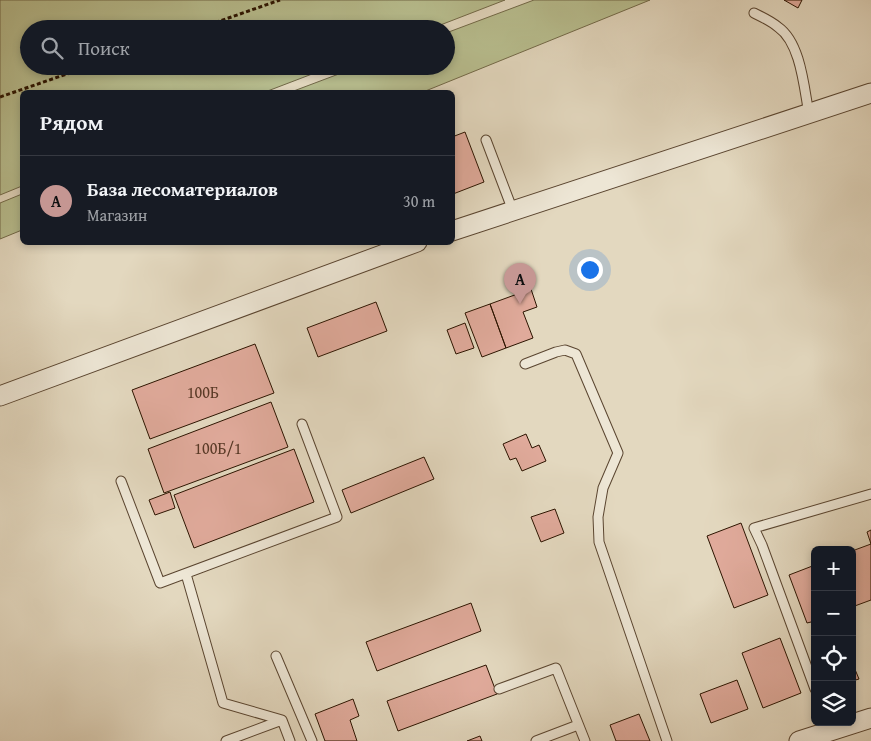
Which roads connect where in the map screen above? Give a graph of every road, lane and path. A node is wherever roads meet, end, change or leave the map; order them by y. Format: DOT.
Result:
graph roads {
  1 [pos="280,0"];
  2 [pos="754,13"];
  3 [pos="223,20"];
  4 [pos="64,75"];
  5 [pos="20,90"];
  6 [pos="20,90"];
  7 [pos="871,93"];
  8 [pos="0,97"];
  9 [pos="809,114"];
  10 [pos="486,140"];
  11 [pos="513,211"];
  12 [pos="455,230"];
  13 [pos="409,245"];
  14 [pos="525,364"];
  15 [pos="0,396"];
  16 [pos="302,424"];
  17 [pos="121,481"];
  18 [pos="871,494"];
  19 [pos="186,574"];
  20 [pos="276,656"];
  21 [pos="812,681"];
  22 [pos="499,690"];
  23 [pos="871,718"];
  24 [pos="282,720"];
  25 [pos="578,725"];
  26 [pos="828,727"];
  27 [pos="226,741"];
  28 [pos="290,741"];
  29 [pos="312,741"];
  30 [pos="536,741"];
  31 [pos="585,741"];
  32 [pos="667,741"];
  33 [pos="799,741"];
  1 -- 3 [label="path"];
  2 -- 9 [label="lane"];
  4 -- 6 [label="path"];
  5 -- 8 [label="path"];
  7 -- 9 [label="street"];
  9 -- 11 [label="street"];
  10 -- 11 [label="lane"];
  11 -- 12 [label="street"];
  13 -- 15 [label="street"];
  14 -- 32 [label="lane"];
  16 -- 19 [label="lane"];
  17 -- 19 [label="lane"];
  18 -- 21 [label="lane"];
  19 -- 24 [label="lane"];
  20 -- 29 [label="lane"];
  22 -- 25 [label="lane"];
  23 -- 26 [label="street"];
  24 -- 27 [label="lane"];
  24 -- 28 [label="lane"];
  25 -- 30 [label="lane"];
  25 -- 31 [label="lane"];
  26 -- 33 [label="street"];
}
